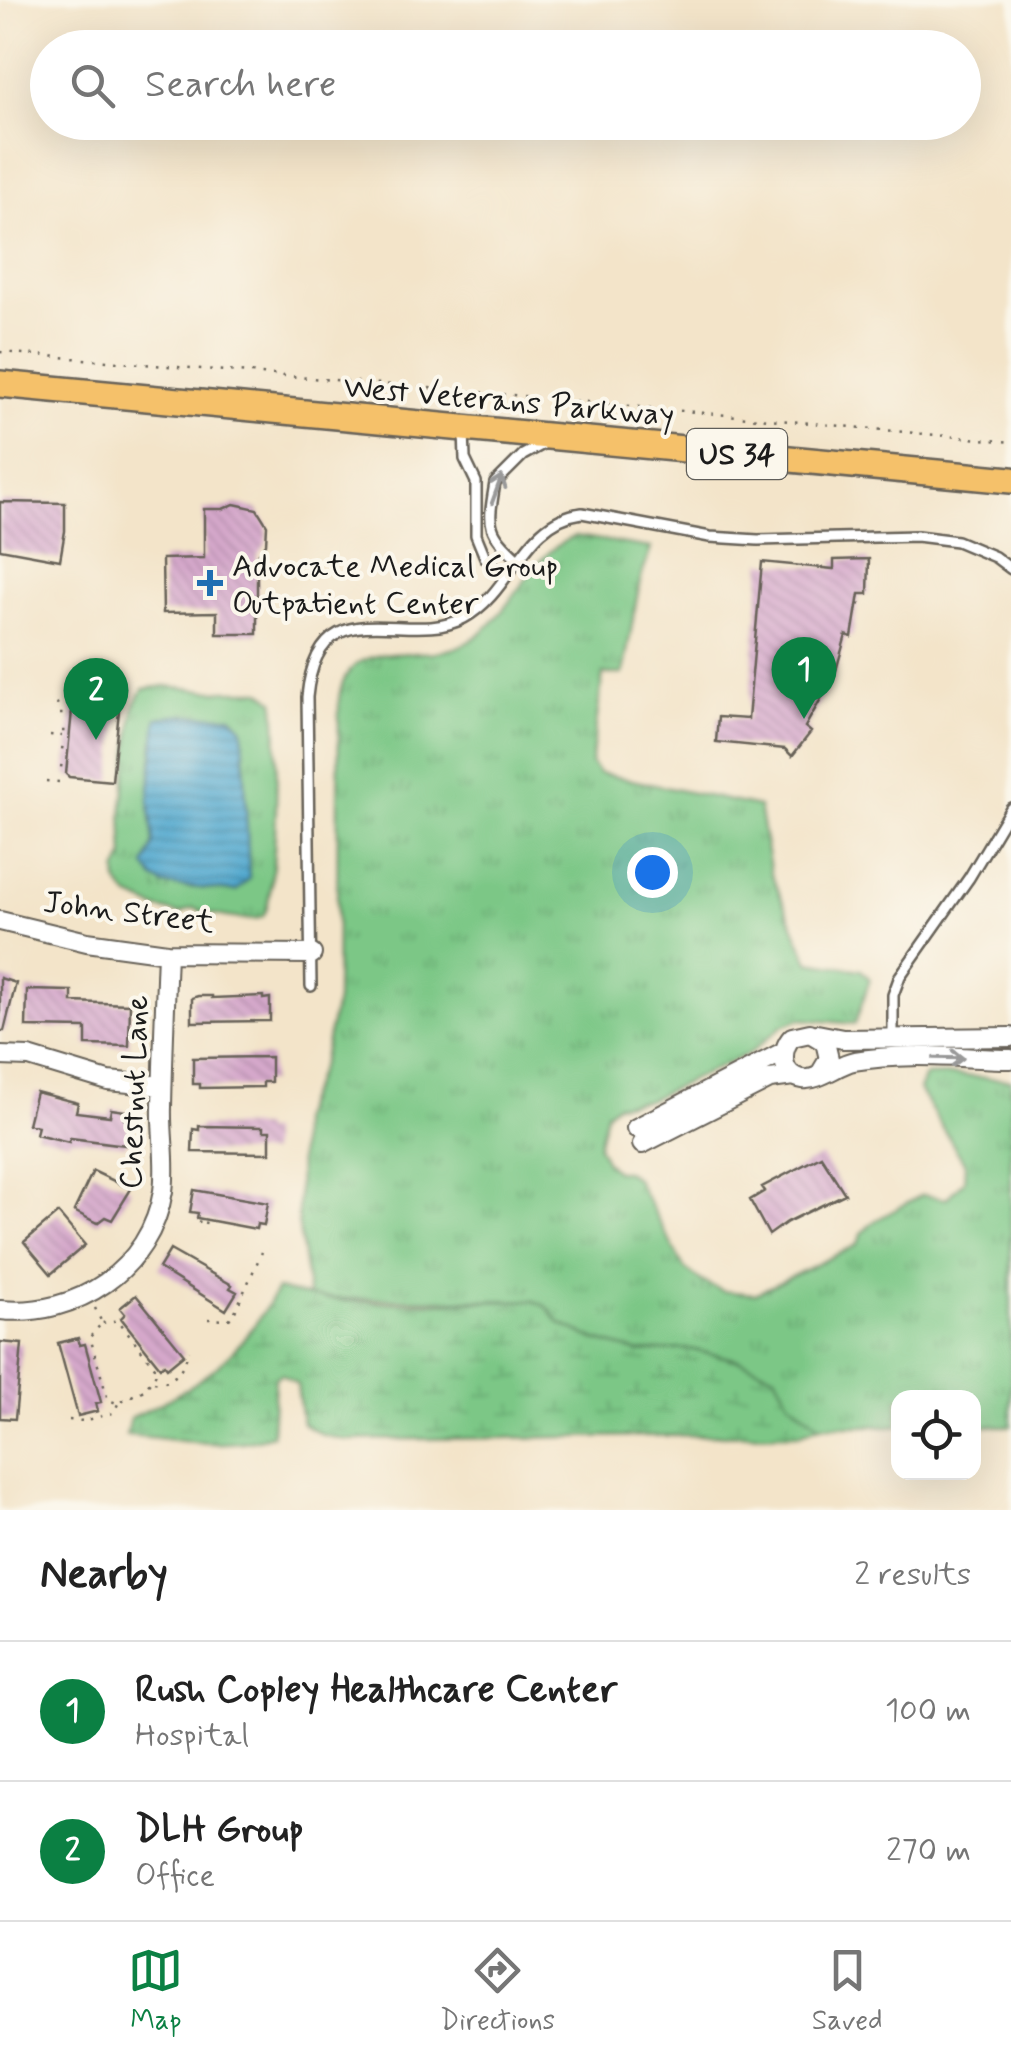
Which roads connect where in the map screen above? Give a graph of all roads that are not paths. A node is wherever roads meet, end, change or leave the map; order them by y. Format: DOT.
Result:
graph roads {
  1 [pos="0,384"];
  2 [pos="464,428"];
  3 [pos="557,437"];
  4 [pos="1011,480"];
  5 [pos="518,559"];
  6 [pos="1011,569"];
  7 [pos="504,578"];
  8 [pos="1011,808"];
  9 [pos="0,922"];
  10 [pos="167,952"];
  11 [pos="312,954"];
  12 [pos="311,986"];
  13 [pos="810,1033"];
  14 [pos="1011,1037"];
  15 [pos="893,1048"];
  16 [pos="783,1052"];
  17 [pos="0,1056"];
  18 [pos="1011,1059"];
  19 [pos="820,1074"];
  20 [pos="794,1076"];
  21 [pos="162,1086"];
  22 [pos="0,1310"];
  1 -- 2 [label="main road, West Veterans Parkway / US 34"];
  2 -- 3 [label="main road, West Veterans Parkway / US 34"];
  2 -- 7 [label="lane"];
  3 -- 4 [label="main road, West Veterans Parkway / US 34"];
  5 -- 3 [label="lane, one-way"];
  5 -- 6 [label="lane"];
  5 -- 7 [label="lane"];
  7 -- 11 [label="lane"];
  8 -- 15 [label="lane"];
  9 -- 10 [label="street, John Street"];
  10 -- 11 [label="street, John Street"];
  10 -- 21 [label="street, Chestnut Lane"];
  11 -- 12 [label="lane"];
  13 -- 15 [label="street"];
  13 -- 16 [label="street"];
  13 -- 19 [label="street"];
  14 -- 15 [label="street"];
  15 -- 18 [label="street, one-way"];
  15 -- 19 [label="street"];
  16 -- 20 [label="street"];
  16 -- 20 [label="street"];
  17 -- 21 [label="street"];
  19 -- 20 [label="street"];
  21 -- 22 [label="street, Chestnut Lane"];
}
